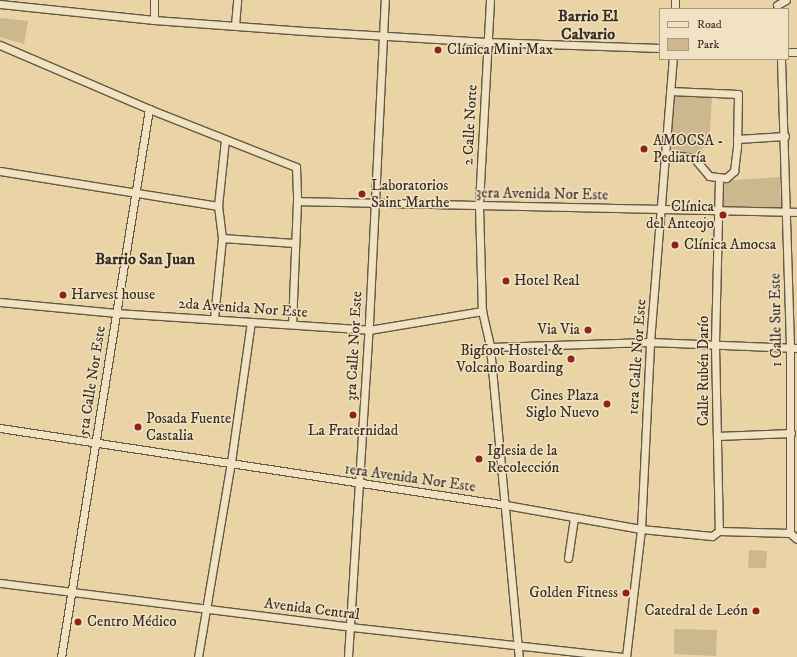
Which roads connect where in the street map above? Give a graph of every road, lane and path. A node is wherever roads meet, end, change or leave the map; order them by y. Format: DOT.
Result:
graph roads {
  1 [pos="154,0"];
  2 [pos="237,0"];
  3 [pos="385,0"];
  4 [pos="490,0"];
  5 [pos="786,0"];
  6 [pos="0,4"];
  7 [pos="777,5"];
  8 [pos="154,20"];
  9 [pos="235,25"];
  10 [pos="384,36"];
  11 [pos="487,42"];
  12 [pos="0,45"];
  13 [pos="659,48"];
  14 [pos="673,60"];
  15 [pos="781,60"];
  16 [pos="670,91"];
  17 [pos="149,109"];
  18 [pos="785,136"];
  19 [pos="225,139"];
  20 [pos="737,139"];
  21 [pos="666,154"];
  22 [pos="0,171"];
  23 [pos="719,179"];
  24 [pos="136,192"];
  25 [pos="297,201"];
  26 [pos="374,204"];
  27 [pos="218,206"];
  28 [pos="479,206"];
  29 [pos="662,209"];
  30 [pos="719,211"];
  31 [pos="786,212"];
  32 [pos="797,212"];
  33 [pos="222,238"];
  34 [pos="294,243"];
  35 [pos="0,302"];
  36 [pos="482,311"];
  37 [pos="116,313"];
  38 [pos="214,318"];
  39 [pos="251,322"];
  40 [pos="292,324"];
  41 [pos="369,330"];
  42 [pos="650,342"];
  43 [pos="715,345"];
  44 [pos="490,347"];
  45 [pos="793,348"];
  46 [pos="0,428"];
  47 [pos="791,434"];
  48 [pos="717,436"];
  49 [pos="96,442"];
  50 [pos="231,462"];
  51 [pos="358,484"];
  52 [pos="506,505"];
  53 [pos="574,518"];
  54 [pos="640,529"];
  55 [pos="719,531"];
  56 [pos="790,533"];
  57 [pos="797,539"];
  58 [pos="568,558"];
  59 [pos="0,583"];
  60 [pos="71,591"];
  61 [pos="207,608"];
  62 [pos="351,627"];
  63 [pos="520,646"];
  64 [pos="61,657"];
  65 [pos="198,657"];
  66 [pos="348,657"];
  67 [pos="519,657"];
  68 [pos="620,657"];
  69 [pos="626,657"];
  1 -- 8 [label="street"];
  2 -- 9 [label="street"];
  3 -- 10 [label="street"];
  4 -- 11 [label="street, 2 Calle Norte"];
  5 -- 7 [label="street"];
  6 -- 8 [label="street"];
  8 -- 9 [label="street"];
  9 -- 10 [label="street"];
  10 -- 11 [label="street"];
  10 -- 26 [label="street, 3ra Calle Nor Este"];
  11 -- 13 [label="street"];
  11 -- 28 [label="street, 2 Calle Norte"];
  12 -- 17 [label="street"];
  14 -- 16 [label="street, 1era Calle Nor Este"];
  15 -- 18 [label="street, 1 Calle Sur Este"];
  16 -- 20 [label="street"];
  16 -- 21 [label="street, 1era Calle Nor Este"];
  17 -- 19 [label="street"];
  17 -- 24 [label="street, 5ta Calle Nor Este"];
  18 -- 20 [label="street"];
  18 -- 31 [label="street, 1 Calle Sur Este"];
  19 -- 25 [label="street"];
  19 -- 27 [label="street"];
  20 -- 23 [label="street"];
  21 -- 23 [label="street"];
  21 -- 29 [label="street, 1era Calle Nor Este"];
  22 -- 24 [label="street"];
  23 -- 30 [label="street, Calle Rubén Darío"];
  24 -- 27 [label="street"];
  24 -- 37 [label="street, 5ta Calle Nor Este"];
  25 -- 26 [label="street, 3era Avenida Nor Este"];
  25 -- 34 [label="street"];
  26 -- 28 [label="street, 3era Avenida Nor Este"];
  26 -- 41 [label="street, 3ra Calle Nor Este"];
  27 -- 33 [label="street"];
  28 -- 29 [label="street, 3era Avenida Nor Este"];
  28 -- 36 [label="street, 2 Calle Norte"];
  29 -- 30 [label="street, 3era Avenida Nor Este"];
  29 -- 42 [label="street, 1era Calle Nor Este"];
  30 -- 31 [label="street, 3era Avenida Nor Este"];
  30 -- 43 [label="street, Calle Rubén Darío"];
  31 -- 32 [label="street, 3era Avenida Nor Este"];
  31 -- 45 [label="street, 1 Calle Sur Este"];
  33 -- 34 [label="street"];
  33 -- 38 [label="street"];
  34 -- 40 [label="street"];
  35 -- 37 [label="street, 2da Avenida Nor Este"];
  36 -- 41 [label="street, 2da Avenida Nor Este"];
  36 -- 44 [label="street, 2 Calle Norte"];
  37 -- 38 [label="street, 2da Avenida Nor Este"];
  37 -- 49 [label="street, 5ta Calle Nor Este"];
  38 -- 39 [label="street, 2da Avenida Nor Este"];
  39 -- 40 [label="street, 2da Avenida Nor Este"];
  39 -- 50 [label="street"];
  40 -- 41 [label="street, 2da Avenida Nor Este"];
  41 -- 51 [label="street, 3ra Calle Nor Este"];
  42 -- 43 [label="street"];
  42 -- 44 [label="street"];
  42 -- 54 [label="street, 1era Calle Nor Este"];
  43 -- 45 [label="street"];
  43 -- 48 [label="street, Calle Rubén Darío"];
  44 -- 52 [label="street, 2 Calle Norte"];
  45 -- 47 [label="street, 1 Calle Sur Este"];
  46 -- 49 [label="street"];
  47 -- 48 [label="street"];
  47 -- 56 [label="street, 1 Calle Sur Este"];
  48 -- 55 [label="street, Calle Rubén Darío"];
  49 -- 50 [label="street, 1era Avenida Nor Este"];
  49 -- 60 [label="street, 5ta Calle Nor Este"];
  50 -- 51 [label="street, 1era Avenida Nor Este"];
  50 -- 61 [label="street"];
  51 -- 52 [label="street, 1era Avenida Nor Este"];
  51 -- 62 [label="street, 3ra Calle Nor Este"];
  52 -- 53 [label="street, 1era Avenida Nor Este"];
  52 -- 63 [label="street, 2 Calle Norte"];
  53 -- 54 [label="street, 1era Avenida Nor Este"];
  53 -- 58 [label="street"];
  54 -- 55 [label="street, 1era Avenida Nor Este"];
  54 -- 69 [label="street, 1era Calle Nor Este"];
  55 -- 56 [label="street, 1era Avenida Nor Este"];
  56 -- 57 [label="street"];
  59 -- 60 [label="street, Avenida Central"];
  60 -- 61 [label="street, Avenida Central"];
  60 -- 64 [label="street, 5ta Calle Nor Este"];
  61 -- 62 [label="street, Avenida Central"];
  61 -- 65 [label="street"];
  62 -- 63 [label="street, Avenida Central"];
  62 -- 66 [label="street, 3ra Calle Nor Este"];
  63 -- 67 [label="street, 2 Calle Norte"];
  63 -- 68 [label="street, Avenida Central"];
}
